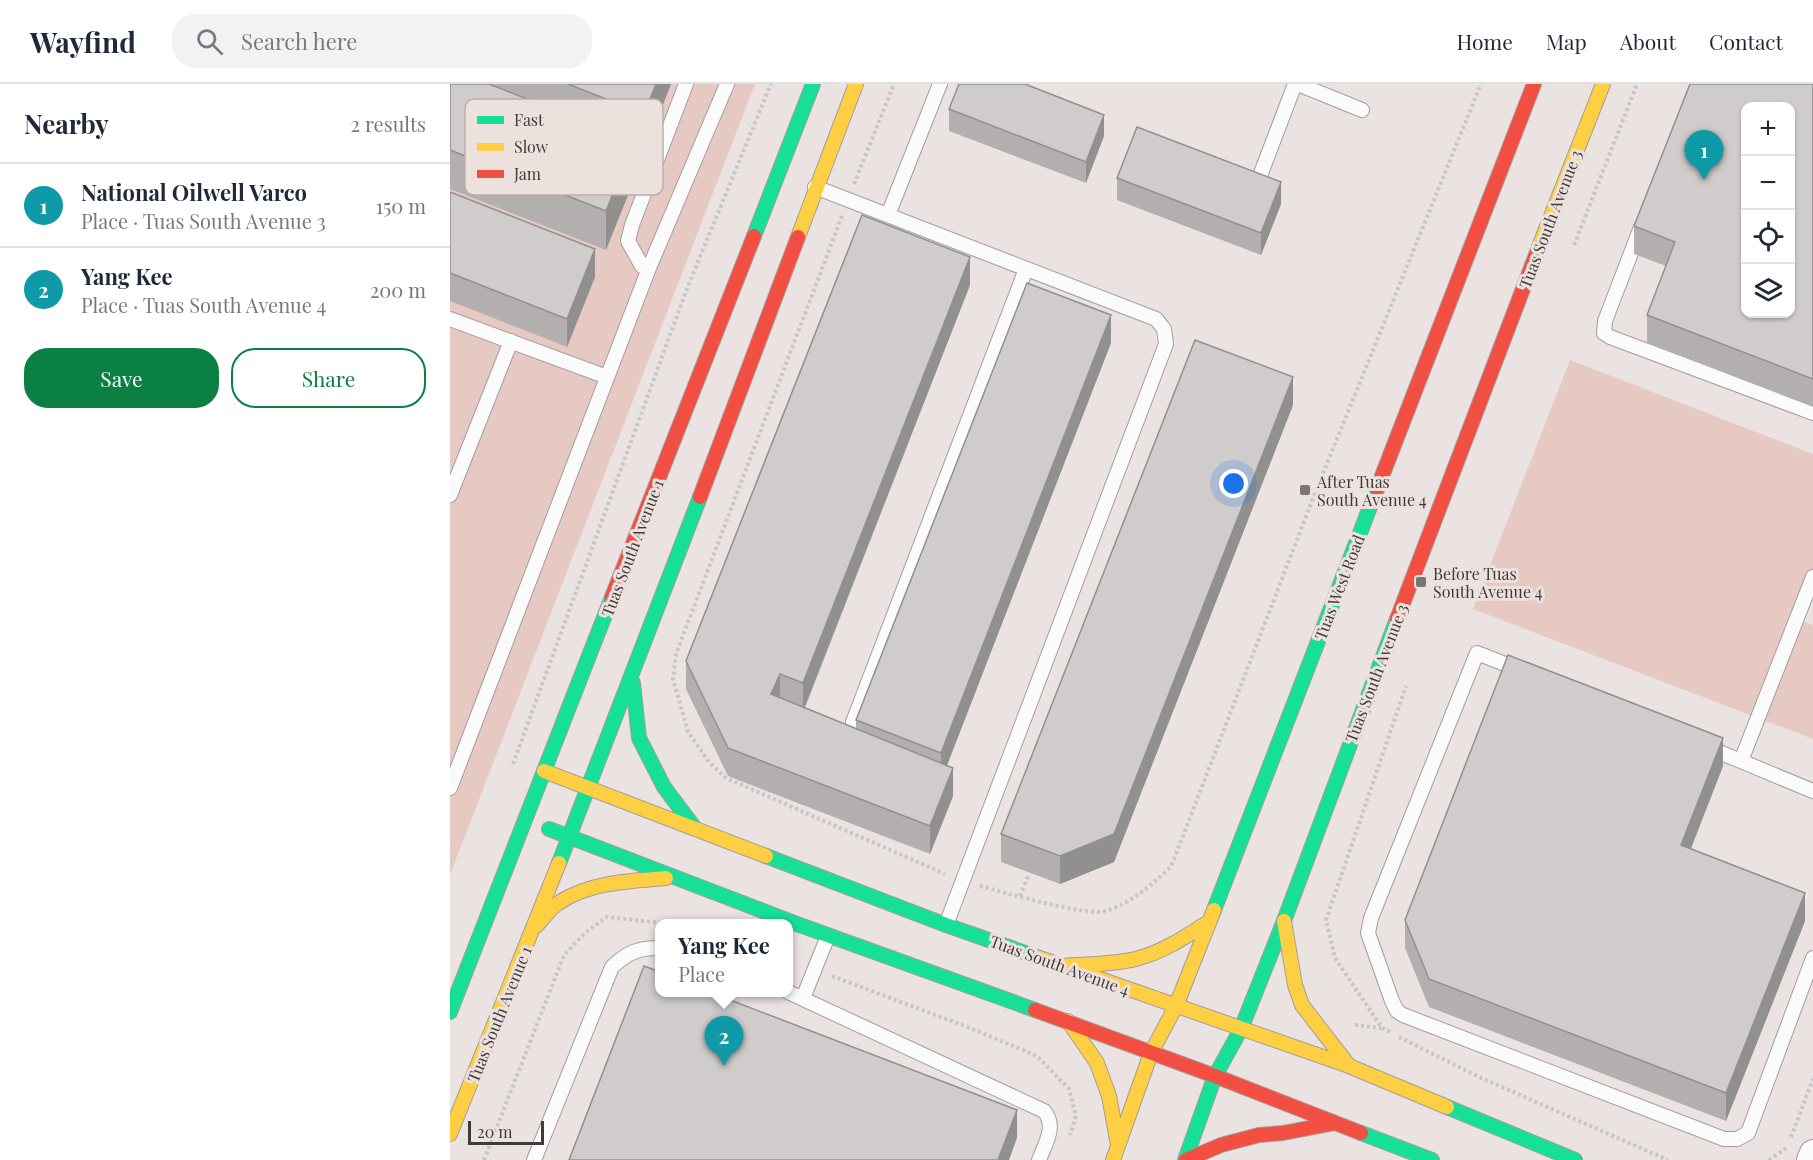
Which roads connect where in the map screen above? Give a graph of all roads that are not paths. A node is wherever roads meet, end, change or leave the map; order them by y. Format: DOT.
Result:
graph roads {
  1 [pos="686,84"];
  2 [pos="727,84"];
  3 [pos="813,84"];
  4 [pos="856,84"];
  5 [pos="939,84"];
  6 [pos="1296,84"];
  7 [pos="1534,84"];
  8 [pos="1603,84"];
  9 [pos="1362,110"];
  10 [pos="663,144"];
  11 [pos="1258,181"];
  12 [pos="815,187"];
  13 [pos="643,195"];
  14 [pos="888,215"];
  15 [pos="1645,216"];
  16 [pos="649,268"];
  17 [pos="1026,269"];
  18 [pos="450,319"];
  19 [pos="511,341"];
  20 [pos="607,377"];
  21 [pos="1813,413"];
  22 [pos="450,495"];
  23 [pos="1813,577"];
  24 [pos="1532,675"];
  25 [pos="633,676"];
  26 [pos="853,722"];
  27 [pos="1697,743"];
  28 [pos="456,754"];
  29 [pos="1741,761"];
  30 [pos="544,771"];
  31 [pos="450,788"];
  32 [pos="589,789"];
  33 [pos="1813,791"];
  34 [pos="525,820"];
  35 [pos="694,827"];
  36 [pos="569,836"];
  37 [pos="677,877"];
  38 [pos="786,919"];
  39 [pos="1210,921"];
  40 [pos="1284,921"];
  41 [pos="793,922"];
  42 [pos="946,925"];
  43 [pos="535,927"];
  44 [pos="828,935"];
  45 [pos="655,948"];
  46 [pos="1813,958"];
  47 [pos="1060,966"];
  48 [pos="793,995"];
  49 [pos="802,998"];
  50 [pos="1176,1006"];
  51 [pos="450,1012"];
  52 [pos="1068,1021"];
  53 [pos="1241,1029"];
  54 [pos="1151,1053"];
  55 [pos="1349,1066"];
  56 [pos="1215,1076"];
  57 [pos="1335,1123"];
  58 [pos="450,1134"];
  59 [pos="1813,1153"];
  60 [pos="1116,1154"];
  61 [pos="534,1160"];
  62 [pos="1039,1160"];
  63 [pos="1186,1160"];
  64 [pos="1432,1160"];
  65 [pos="1575,1160"];
  66 [pos="1810,1160"];
  1 -- 10 [label="lane"];
  2 -- 16 [label="lane"];
  3 -- 30 [label="main road, Tuas South Avenue 1"];
  4 -- 12 [label="main road"];
  5 -- 14 [label="lane"];
  6 -- 9 [label="lane"];
  6 -- 11 [label="lane"];
  7 -- 39 [label="main road, Tuas West Road"];
  8 -- 40 [label="main road, Tuas South Avenue 3"];
  12 -- 14 [label="lane"];
  12 -- 25 [label="main road"];
  13 -- 16 [label="lane"];
  14 -- 17 [label="lane"];
  15 -- 21 [label="lane"];
  16 -- 20 [label="lane"];
  17 -- 26 [label="lane"];
  17 -- 42 [label="lane"];
  18 -- 19 [label="lane"];
  19 -- 20 [label="lane"];
  19 -- 22 [label="lane"];
  20 -- 28 [label="lane"];
  23 -- 29 [label="lane"];
  24 -- 46 [label="lane"];
  25 -- 32 [label="main road"];
  25 -- 35 [label="main road"];
  27 -- 29 [label="lane"];
  28 -- 31 [label="lane"];
  29 -- 33 [label="lane"];
  30 -- 32 [label="main road, Tuas South Avenue 4"];
  30 -- 34 [label="main road, Tuas South Avenue 1"];
  32 -- 35 [label="main road, Tuas South Avenue 4"];
  32 -- 36 [label="main road"];
  34 -- 36 [label="main road"];
  34 -- 51 [label="main road, Tuas South Avenue 1"];
  35 -- 42 [label="main road, Tuas South Avenue 4"];
  36 -- 37 [label="main road"];
  36 -- 43 [label="main road, Tuas South Avenue 1"];
  37 -- 38 [label="main road"];
  37 -- 43 [label="main road"];
  39 -- 47 [label="main road"];
  39 -- 50 [label="main road, Tuas West Road"];
  40 -- 53 [label="main road, Tuas South Avenue 3"];
  40 -- 55 [label="main road"];
  41 -- 44 [label="main road"];
  42 -- 47 [label="main road, Tuas South Avenue 4"];
  43 -- 58 [label="main road, Tuas South Avenue 1"];
  44 -- 49 [label="lane"];
  44 -- 52 [label="main road"];
  45 -- 61 [label="lane"];
  47 -- 50 [label="main road, Tuas South Avenue 4"];
  48 -- 49 [label="lane"];
  49 -- 62 [label="lane"];
  50 -- 53 [label="main road, Tuas South Avenue 4"];
  50 -- 54 [label="main road, Tuas West Road"];
  52 -- 54 [label="main road"];
  52 -- 60 [label="main road"];
  53 -- 55 [label="main road, Tuas South Avenue 4"];
  53 -- 56 [label="main road, Tuas South Avenue 3"];
  54 -- 56 [label="main road"];
  54 -- 60 [label="main road"];
  55 -- 65 [label="main road, Tuas South Avenue 4"];
  56 -- 57 [label="main road"];
  56 -- 63 [label="main road, Tuas South Avenue 3"];
  57 -- 63 [label="main road"];
  57 -- 64 [label="main road"];
  59 -- 66 [label="street"];
}
